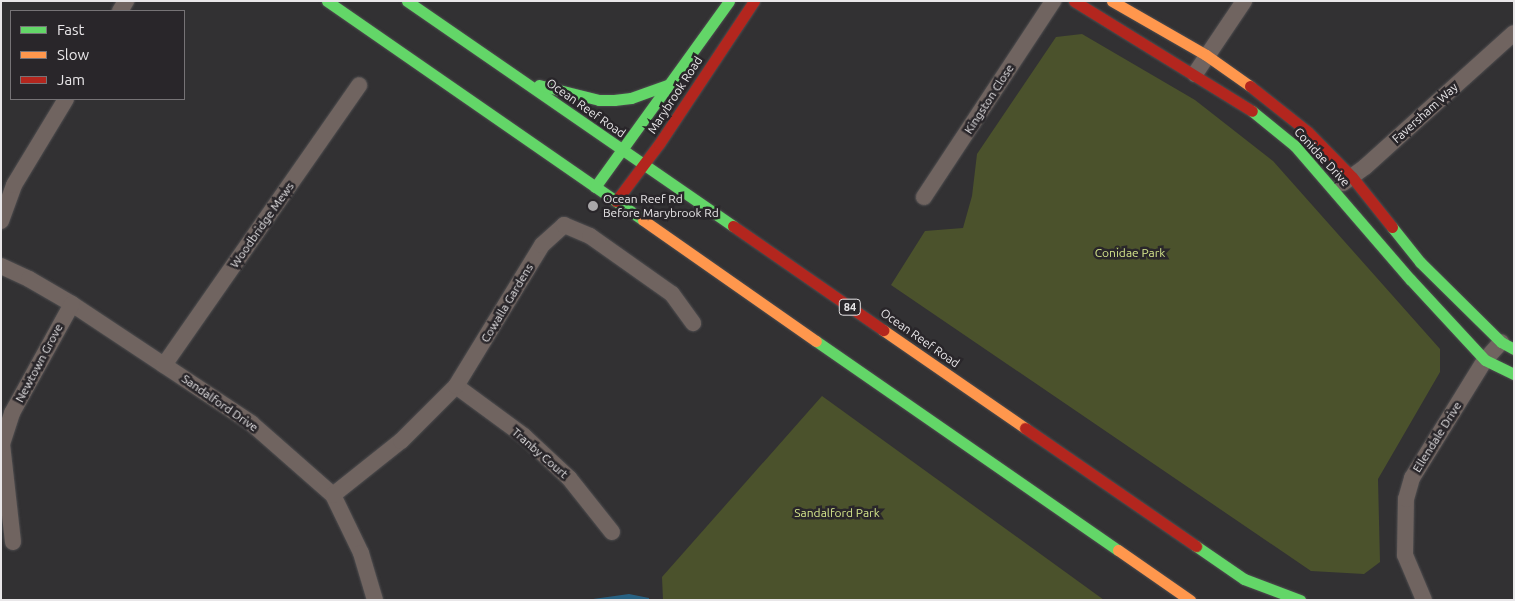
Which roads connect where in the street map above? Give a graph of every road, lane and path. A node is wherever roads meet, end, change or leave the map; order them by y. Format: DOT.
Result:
graph roads {
  1 [pos="327,1"];
  2 [pos="407,1"];
  3 [pos="729,1"];
  4 [pos="754,1"];
  5 [pos="1053,1"];
  6 [pos="1074,1"];
  7 [pos="1112,1"];
  8 [pos="1244,1"];
  9 [pos="1514,33"];
  10 [pos="1206,55"];
  11 [pos="1195,74"];
  12 [pos="524,82"];
  13 [pos="670,84"];
  14 [pos="360,85"];
  15 [pos="65,100"];
  16 [pos="623,150"];
  17 [pos="643,164"];
  18 [pos="1352,177"];
  19 [pos="595,187"];
  20 [pos="1334,189"];
  21 [pos="924,197"];
  22 [pos="616,201"];
  23 [pos="1,221"];
  24 [pos="1,266"];
  25 [pos="72,304"];
  26 [pos="693,323"];
  27 [pos="1508,345"];
  28 [pos="1485,360"];
  29 [pos="164,365"];
  30 [pos="1514,374"];
  31 [pos="456,386"];
  32 [pos="333,495"];
  33 [pos="612,532"];
  34 [pos="13,542"];
  35 [pos="375,600"];
  36 [pos="1190,600"];
  37 [pos="1300,600"];
  38 [pos="1424,600"];
  1 -- 19 [label="main road"];
  2 -- 12 [label="main road, Ocean Reef Road / 84"];
  3 -- 13 [label="main road, Marybrook Road"];
  4 -- 17 [label="main road, Marybrook Road"];
  5 -- 21 [label="street, Kingston Close"];
  6 -- 11 [label="main road, Conidae Drive"];
  7 -- 10 [label="main road, Conidae Drive"];
  8 -- 10 [label="street"];
  9 -- 18 [label="street, Faversham Way"];
  10 -- 11 [label="street"];
  10 -- 18 [label="main road, Conidae Drive"];
  11 -- 20 [label="main road, Conidae Drive"];
  12 -- 13 [label="main road"];
  12 -- 16 [label="main road, Ocean Reef Road / 84"];
  13 -- 16 [label="main road, Marybrook Road"];
  14 -- 29 [label="street, Woodbridge Mews"];
  15 -- 23 [label="street"];
  16 -- 17 [label="main road, Ocean Reef Road / 84"];
  16 -- 19 [label="main road, Marybrook Road"];
  17 -- 22 [label="main road, Marybrook Road"];
  17 -- 37 [label="main road, Ocean Reef Road / 84"];
  18 -- 20 [label="street, Faversham Way"];
  18 -- 27 [label="main road, Conidae Drive"];
  19 -- 22 [label="main road"];
  20 -- 28 [label="main road, Conidae Drive"];
  22 -- 36 [label="main road"];
  24 -- 25 [label="street, Sandalford Drive"];
  25 -- 29 [label="street, Sandalford Drive"];
  25 -- 34 [label="street, Newtown Grove"];
  26 -- 31 [label="street, Cowalla Gardens"];
  27 -- 28 [label="street, Ellendale Drive"];
  28 -- 30 [label="main road, Conidae Drive"];
  28 -- 38 [label="street, Ellendale Drive"];
  29 -- 32 [label="street, Sandalford Drive"];
  31 -- 32 [label="street, Cowalla Gardens"];
  31 -- 33 [label="street, Tranby Court"];
  32 -- 35 [label="street, Sandalford Drive"];
}
